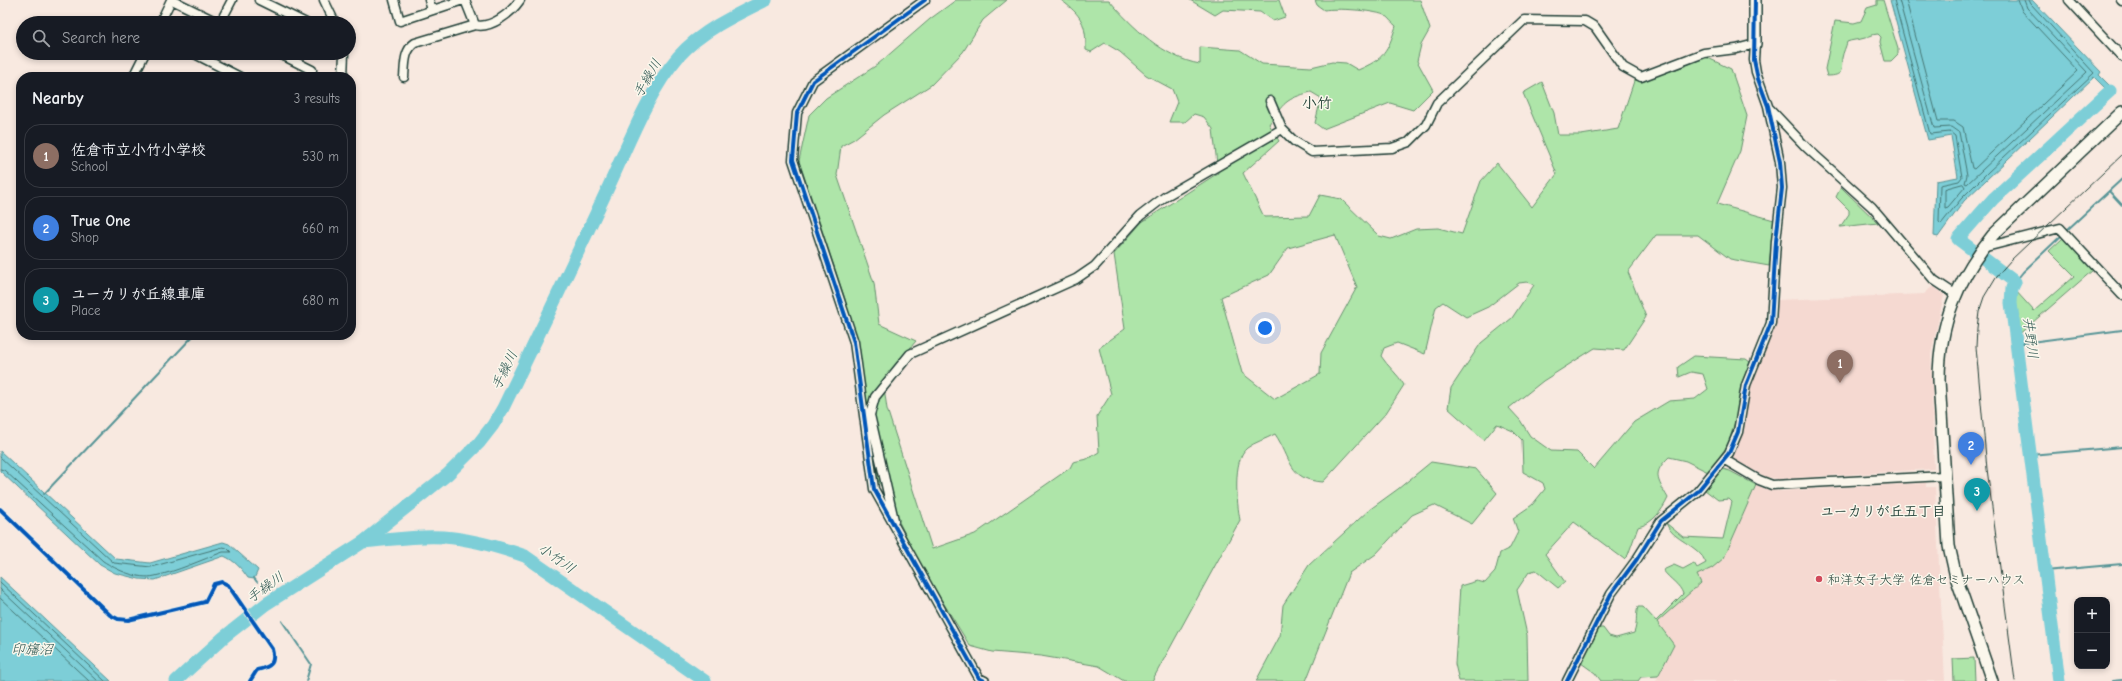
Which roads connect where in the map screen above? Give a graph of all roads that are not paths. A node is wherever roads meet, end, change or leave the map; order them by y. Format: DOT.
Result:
graph roads {
  1 [pos="172,0"];
  2 [pos="232,0"];
  3 [pos="259,0"];
  4 [pos="324,0"];
  5 [pos="394,0"];
  6 [pos="429,0"];
  7 [pos="464,0"];
  8 [pos="520,0"];
  9 [pos="925,0"];
  10 [pos="1755,0"];
  11 [pos="2069,0"];
  12 [pos="432,10"];
  13 [pos="164,16"];
  14 [pos="205,16"];
  15 [pos="224,16"];
  16 [pos="292,16"];
  17 [pos="332,16"];
  18 [pos="475,25"];
  19 [pos="1755,44"];
  20 [pos="2120,52"];
  21 [pos="142,60"];
  22 [pos="207,60"];
  23 [pos="292,60"];
  24 [pos="344,60"];
  25 [pos="136,72"];
  26 [pos="230,72"];
  27 [pos="311,72"];
  28 [pos="343,72"];
  29 [pos="404,77"];
  30 [pos="1270,101"];
  31 [pos="1768,106"];
  32 [pos="2122,112"];
  33 [pos="1282,129"];
  34 [pos="1982,249"];
  35 [pos="1955,294"];
  36 [pos="2122,295"];
  37 [pos="1724,460"];
  38 [pos="1944,476"];
  39 [pos="897,531"];
  40 [pos="985,681"];
  41 [pos="1567,681"];
  42 [pos="1992,681"];
  1 -- 13 [label="street"];
  1 -- 14 [label="street"];
  2 -- 15 [label="street"];
  3 -- 16 [label="street"];
  4 -- 17 [label="street"];
  5 -- 12 [label="street"];
  6 -- 12 [label="street"];
  7 -- 12 [label="street"];
  7 -- 18 [label="street"];
  8 -- 18 [label="street"];
  9 -- 39 [label="street"];
  10 -- 19 [label="street"];
  11 -- 20 [label="street"];
  18 -- 29 [label="street"];
  19 -- 31 [label="street"];
  19 -- 33 [label="street"];
  21 -- 25 [label="street"];
  22 -- 26 [label="street"];
  23 -- 27 [label="street"];
  24 -- 28 [label="street"];
  30 -- 33 [label="street"];
  31 -- 35 [label="street"];
  31 -- 37 [label="street"];
  32 -- 34 [label="street"];
  33 -- 39 [label="street"];
  34 -- 35 [label="street"];
  34 -- 36 [label="street"];
  35 -- 38 [label="street"];
  37 -- 38 [label="street"];
  37 -- 41 [label="street"];
  38 -- 42 [label="street"];
  39 -- 40 [label="street"];
}
